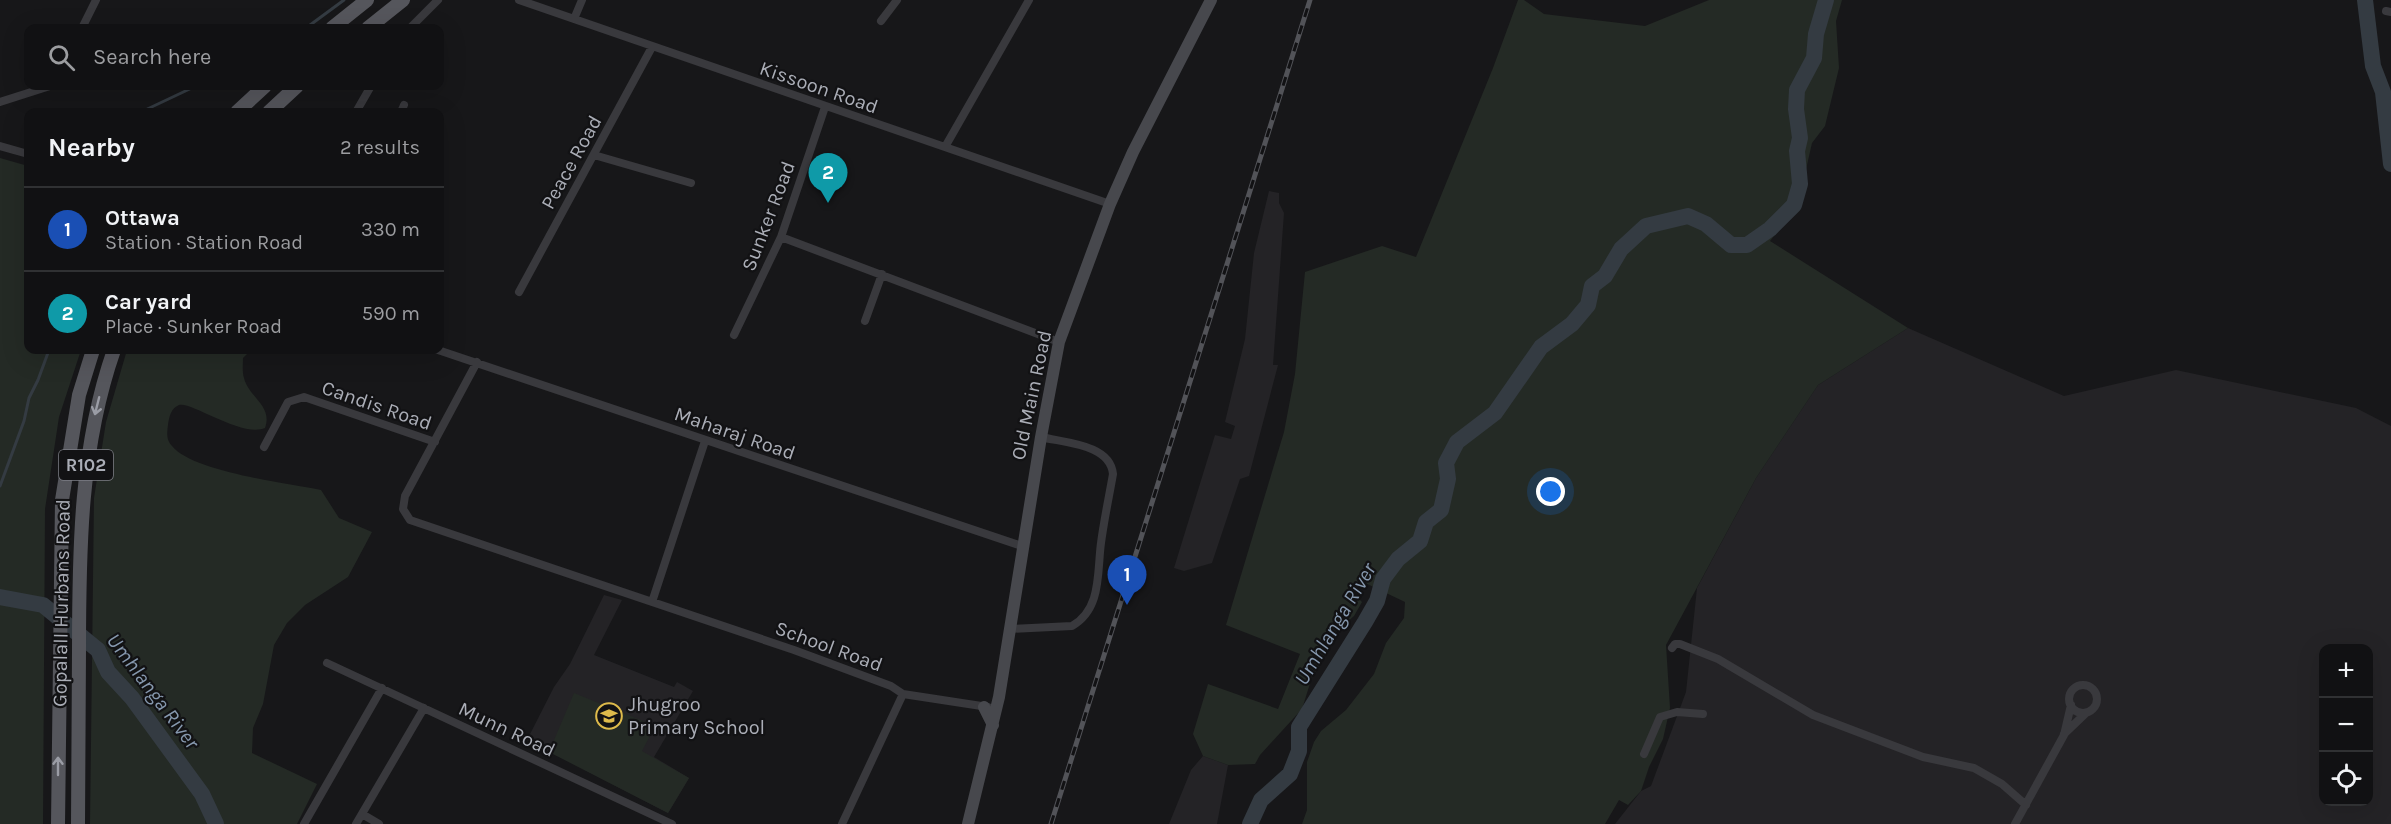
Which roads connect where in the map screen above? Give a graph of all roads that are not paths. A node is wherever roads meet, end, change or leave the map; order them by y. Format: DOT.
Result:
graph roads {
  1 [pos="96,0"];
  2 [pos="367,0"];
  3 [pos="403,0"];
  4 [pos="438,0"];
  5 [pos="519,0"];
  6 [pos="582,0"];
  7 [pos="897,0"];
  8 [pos="1029,0"];
  9 [pos="1211,0"];
  10 [pos="574,19"];
  11 [pos="881,21"];
  12 [pos="84,24"];
  13 [pos="337,24"];
  14 [pos="373,24"];
  15 [pos="414,24"];
  16 [pos="652,47"];
  17 [pos="38,90"];
  18 [pos="261,90"];
  19 [pos="294,90"];
  20 [pos="295,90"];
  21 [pos="368,90"];
  22 [pos="0,102"];
  23 [pos="825,106"];
  24 [pos="241,108"];
  25 [pos="273,108"];
  26 [pos="282,108"];
  27 [pos="358,108"];
  28 [pos="0,146"];
  29 [pos="945,147"];
  30 [pos="24,153"];
  31 [pos="594,155"];
  32 [pos="692,183"];
  33 [pos="1110,204"];
  34 [pos="781,237"];
  35 [pos="882,274"];
  36 [pos="519,292"];
  37 [pos="865,321"];
  38 [pos="734,335"];
  39 [pos="1059,342"];
  40 [pos="444,352"];
  41 [pos="92,354"];
  42 [pos="113,354"];
  43 [pos="477,362"];
  44 [pos="1041,437"];
  45 [pos="705,441"];
  46 [pos="435,442"];
  47 [pos="264,447"];
  48 [pos="1022,546"];
  49 [pos="652,602"];
  50 [pos="1009,628"];
  51 [pos="1672,648"];
  52 [pos="327,663"];
  53 [pos="382,688"];
  54 [pos="903,694"];
  55 [pos="2071,705"];
  56 [pos="424,708"];
  57 [pos="990,708"];
  58 [pos="2086,712"];
  59 [pos="1703,714"];
  60 [pos="2064,735"];
  61 [pos="1644,754"];
  62 [pos="2026,805"];
  63 [pos="362,814"];
  64 [pos="58,824"];
  65 [pos="78,824"];
  66 [pos="304,824"];
  67 [pos="356,824"];
  68 [pos="379,824"];
  69 [pos="672,824"];
  70 [pos="842,824"];
  71 [pos="968,824"];
  72 [pos="2015,824"];
  1 -- 12 [label="street"];
  2 -- 13 [label="main road"];
  3 -- 14 [label="main road"];
  4 -- 15 [label="street"];
  5 -- 10 [label="street, Kissoon Road"];
  6 -- 10 [label="street"];
  7 -- 11 [label="street"];
  8 -- 29 [label="street"];
  9 -- 33 [label="street, Old Main Road"];
  10 -- 16 [label="street, Kissoon Road"];
  16 -- 23 [label="street, Kissoon Road"];
  16 -- 31 [label="street, Peace Road"];
  17 -- 22 [label="street"];
  18 -- 24 [label="main road"];
  19 -- 25 [label="main road"];
  20 -- 26 [label="main road"];
  21 -- 27 [label="street"];
  23 -- 29 [label="street, Kissoon Road"];
  23 -- 34 [label="street, Sunker Road"];
  28 -- 30 [label="street"];
  29 -- 33 [label="street, Kissoon Road"];
  31 -- 32 [label="street"];
  31 -- 36 [label="street, Peace Road"];
  33 -- 39 [label="street, Old Main Road"];
  34 -- 35 [label="street"];
  34 -- 38 [label="street, Sunker Road"];
  35 -- 37 [label="street"];
  35 -- 39 [label="street"];
  39 -- 44 [label="street, Old Main Road"];
  40 -- 43 [label="street, Maharaj Road"];
  64 -- 41 [label="main road, Gopalall Hurbans Road / R102, one-way"];
  42 -- 65 [label="main road, Gopalall Hurbans Road / R102, one-way"];
  43 -- 45 [label="street, Maharaj Road"];
  43 -- 46 [label="street"];
  44 -- 48 [label="street, Old Main Road"];
  44 -- 50 [label="street"];
  45 -- 48 [label="street, Maharaj Road"];
  45 -- 49 [label="street"];
  46 -- 47 [label="street, Candis Road"];
  46 -- 49 [label="street, School Road"];
  48 -- 50 [label="street, Old Main Road"];
  49 -- 54 [label="street, School Road"];
  50 -- 57 [label="street, Old Main Road"];
  51 -- 62 [label="street"];
  52 -- 53 [label="street, Munn Road"];
  53 -- 56 [label="street, Munn Road"];
  53 -- 66 [label="street"];
  54 -- 57 [label="street, School Road"];
  54 -- 70 [label="street"];
  55 -- 58 [label="street"];
  55 -- 58 [label="street"];
  55 -- 60 [label="street"];
  56 -- 63 [label="street"];
  56 -- 69 [label="street, Munn Road"];
  57 -- 71 [label="street, Old Main Road"];
  58 -- 60 [label="street"];
  59 -- 61 [label="street"];
  60 -- 62 [label="street"];
  62 -- 72 [label="street"];
  63 -- 67 [label="street"];
  63 -- 68 [label="street"];
}
